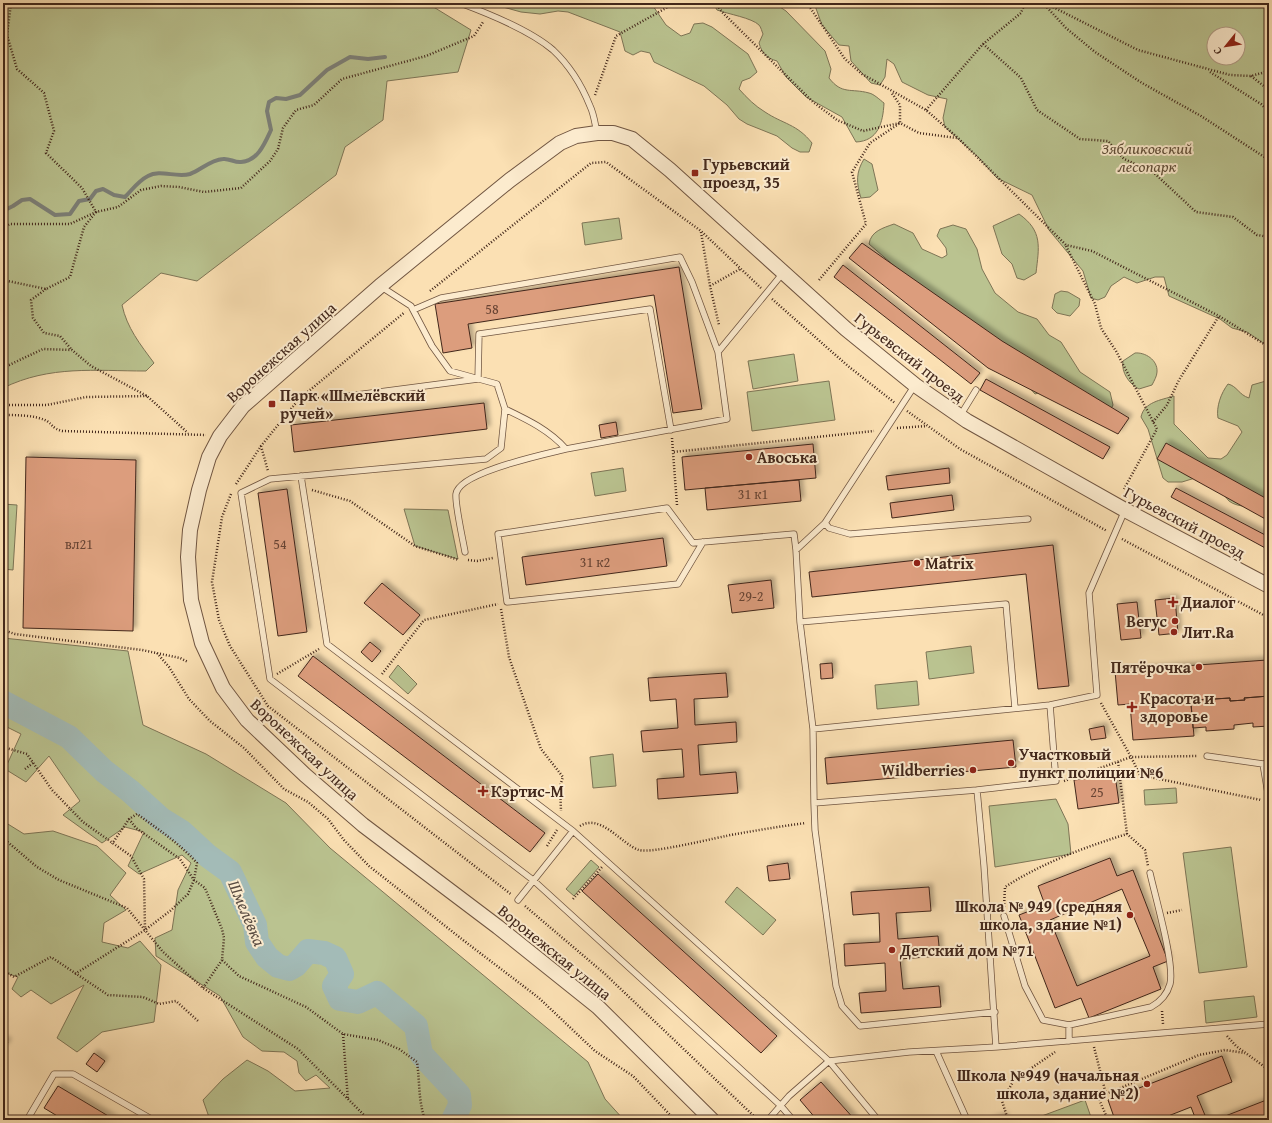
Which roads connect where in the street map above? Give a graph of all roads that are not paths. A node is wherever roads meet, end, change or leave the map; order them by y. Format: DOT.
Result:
graph roads {
  1 [pos="460,3"];
  2 [pos="596,133"];
  3 [pos="560,144"];
  4 [pos="783,272"];
  5 [pos="380,286"];
  6 [pos="412,308"];
  7 [pos="718,352"];
  8 [pos="478,379"];
  9 [pos="915,385"];
  10 [pos="976,390"];
  11 [pos="333,398"];
  12 [pos="505,409"];
  13 [pos="960,416"];
  14 [pos="671,430"];
  15 [pos="566,449"];
  16 [pos="300,476"];
  17 [pos="1125,510"];
  18 [pos="1028,519"];
  19 [pos="825,523"];
  20 [pos="703,542"];
  21 [pos="796,550"];
  22 [pos="465,552"];
  23 [pos="1269,586"];
  24 [pos="800,622"];
  25 [pos="1050,705"];
  26 [pos="1015,708"];
  27 [pos="814,729"];
  28 [pos="1207,756"];
  29 [pos="1266,764"];
  30 [pos="977,790"];
  31 [pos="1269,801"];
  32 [pos="814,803"];
  33 [pos="573,831"];
  34 [pos="1150,873"];
  35 [pos="533,880"];
  36 [pos="518,900"];
  37 [pos="1004,916"];
  38 [pos="995,1012"];
  39 [pos="1269,1024"];
  40 [pos="1069,1025"];
  41 [pos="1069,1041"];
  42 [pos="996,1047"];
  43 [pos="936,1051"];
  44 [pos="829,1061"];
  45 [pos="780,1105"];
  46 [pos="27,1120"];
  47 [pos="153,1120"];
  48 [pos="712,1120"];
  49 [pos="768,1120"];
  50 [pos="793,1120"];
  51 [pos="878,1120"];
  52 [pos="967,1120"];
  1 -- 2 [label="lane"];
  2 -- 3 [label="street, Гурьевский проезд"];
  2 -- 4 [label="street, Гурьевский проезд"];
  3 -- 5 [label="street, Воронежская улица"];
  4 -- 7 [label="lane"];
  4 -- 9 [label="street, Гурьевский проезд"];
  5 -- 6 [label="lane"];
  5 -- 48 [label="street, Воронежская улица"];
  6 -- 7 [label="lane"];
  6 -- 8 [label="lane"];
  7 -- 14 [label="lane"];
  8 -- 11 [label="lane"];
  8 -- 12 [label="lane"];
  8 -- 14 [label="lane"];
  9 -- 13 [label="street, Гурьевский проезд"];
  9 -- 19 [label="lane"];
  10 -- 13 [label="lane"];
  12 -- 15 [label="lane"];
  12 -- 16 [label="lane"];
  13 -- 17 [label="street, Гурьевский проезд"];
  14 -- 15 [label="lane"];
  15 -- 22 [label="lane"];
  16 -- 33 [label="lane"];
  16 -- 35 [label="lane"];
  17 -- 23 [label="street, Гурьевский проезд"];
  17 -- 25 [label="lane"];
  18 -- 19 [label="lane"];
  19 -- 21 [label="lane"];
  20 -- 20 [label="lane"];
  20 -- 21 [label="lane"];
  21 -- 24 [label="lane"];
  24 -- 26 [label="lane"];
  24 -- 27 [label="lane"];
  25 -- 26 [label="lane"];
  25 -- 30 [label="lane"];
  26 -- 27 [label="lane"];
  27 -- 32 [label="lane"];
  28 -- 29 [label="lane"];
  29 -- 31 [label="lane"];
  30 -- 32 [label="lane"];
  30 -- 38 [label="lane"];
  32 -- 38 [label="lane"];
  33 -- 35 [label="lane"];
  33 -- 44 [label="lane"];
  34 -- 40 [label="lane"];
  35 -- 36 [label="lane"];
  35 -- 45 [label="lane"];
  37 -- 40 [label="lane"];
  38 -- 42 [label="lane"];
  39 -- 41 [label="lane"];
  40 -- 41 [label="lane"];
  41 -- 42 [label="lane"];
  42 -- 43 [label="lane"];
  43 -- 44 [label="lane"];
  43 -- 52 [label="lane"];
  44 -- 45 [label="lane"];
  44 -- 51 [label="lane"];
  45 -- 49 [label="lane"];
  45 -- 50 [label="lane"];
  46 -- 47 [label="lane"];
}
